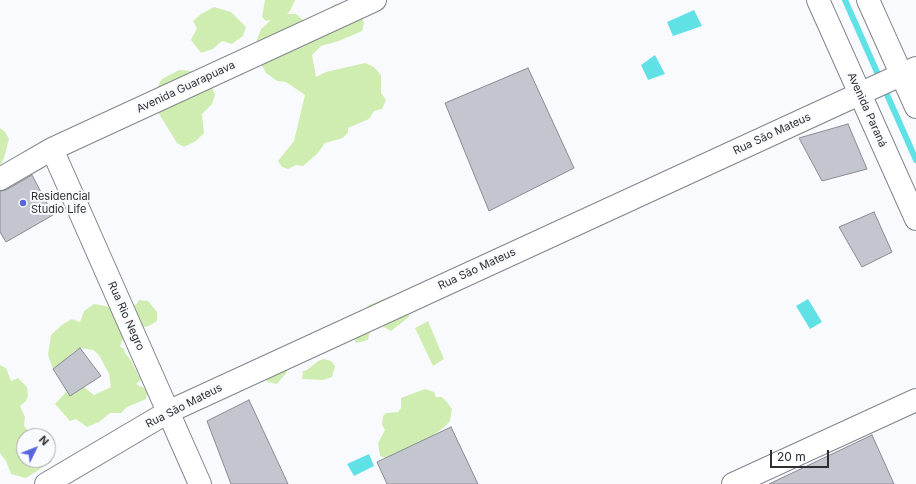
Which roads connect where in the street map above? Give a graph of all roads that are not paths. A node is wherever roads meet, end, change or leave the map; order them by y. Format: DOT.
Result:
graph roads {
  1 [pos="375,0"];
  2 [pos="818,0"];
  3 [pos="868,0"];
  4 [pos="904,74"];
  5 [pos="866,91"];
  6 [pos="916,107"];
  7 [pos="52,149"];
  8 [pos="0,179"];
  9 [pos="916,219"];
  10 [pos="916,400"];
  11 [pos="168,412"];
  12 [pos="46,484"];
  13 [pos="200,484"];
  14 [pos="733,484"];
  1 -- 7 [label="street, Avenida Guarapuava"];
  2 -- 5 [label="street, Avenida Paraná"];
  3 -- 4 [label="street"];
  4 -- 5 [label="street, Rua São Mateus"];
  4 -- 6 [label="street"];
  5 -- 9 [label="street, Avenida Paraná"];
  5 -- 11 [label="street, Rua São Mateus"];
  7 -- 8 [label="street, Avenida Guarapuava"];
  7 -- 11 [label="street, Rua Rio Negro"];
  10 -- 14 [label="street"];
  11 -- 12 [label="street, Rua São Mateus"];
  11 -- 13 [label="street, Rua Rio Negro"];
}
